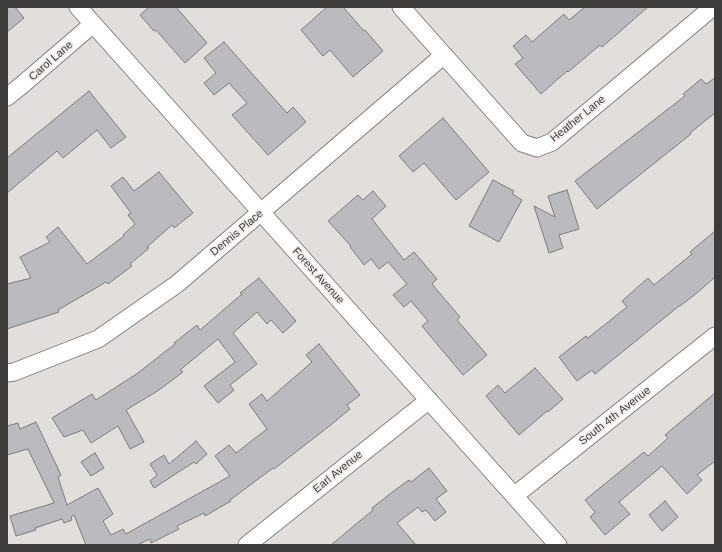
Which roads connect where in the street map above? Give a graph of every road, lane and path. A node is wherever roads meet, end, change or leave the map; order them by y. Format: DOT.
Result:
graph roads {
  1 [pos="78,7"];
  2 [pos="401,7"];
  3 [pos="713,7"];
  4 [pos="93,24"];
  5 [pos="444,55"];
  6 [pos="7,97"];
  7 [pos="262,212"];
  8 [pos="715,336"];
  9 [pos="7,373"];
  10 [pos="429,400"];
  11 [pos="514,496"];
  12 [pos="247,545"];
  13 [pos="558,545"];
  1 -- 4 [label="street, Forest Avenue"];
  2 -- 5 [label="street, Heather Lane"];
  3 -- 5 [label="street, Heather Lane"];
  4 -- 6 [label="street, Carol Lane"];
  4 -- 7 [label="street, Forest Avenue"];
  5 -- 7 [label="street, Dennis Place"];
  7 -- 9 [label="street, Dennis Place"];
  7 -- 10 [label="street, Forest Avenue"];
  8 -- 11 [label="street, South 4th Avenue"];
  10 -- 11 [label="street, Forest Avenue"];
  10 -- 12 [label="street, Earl Avenue"];
  11 -- 13 [label="street, Forest Avenue"];
}
